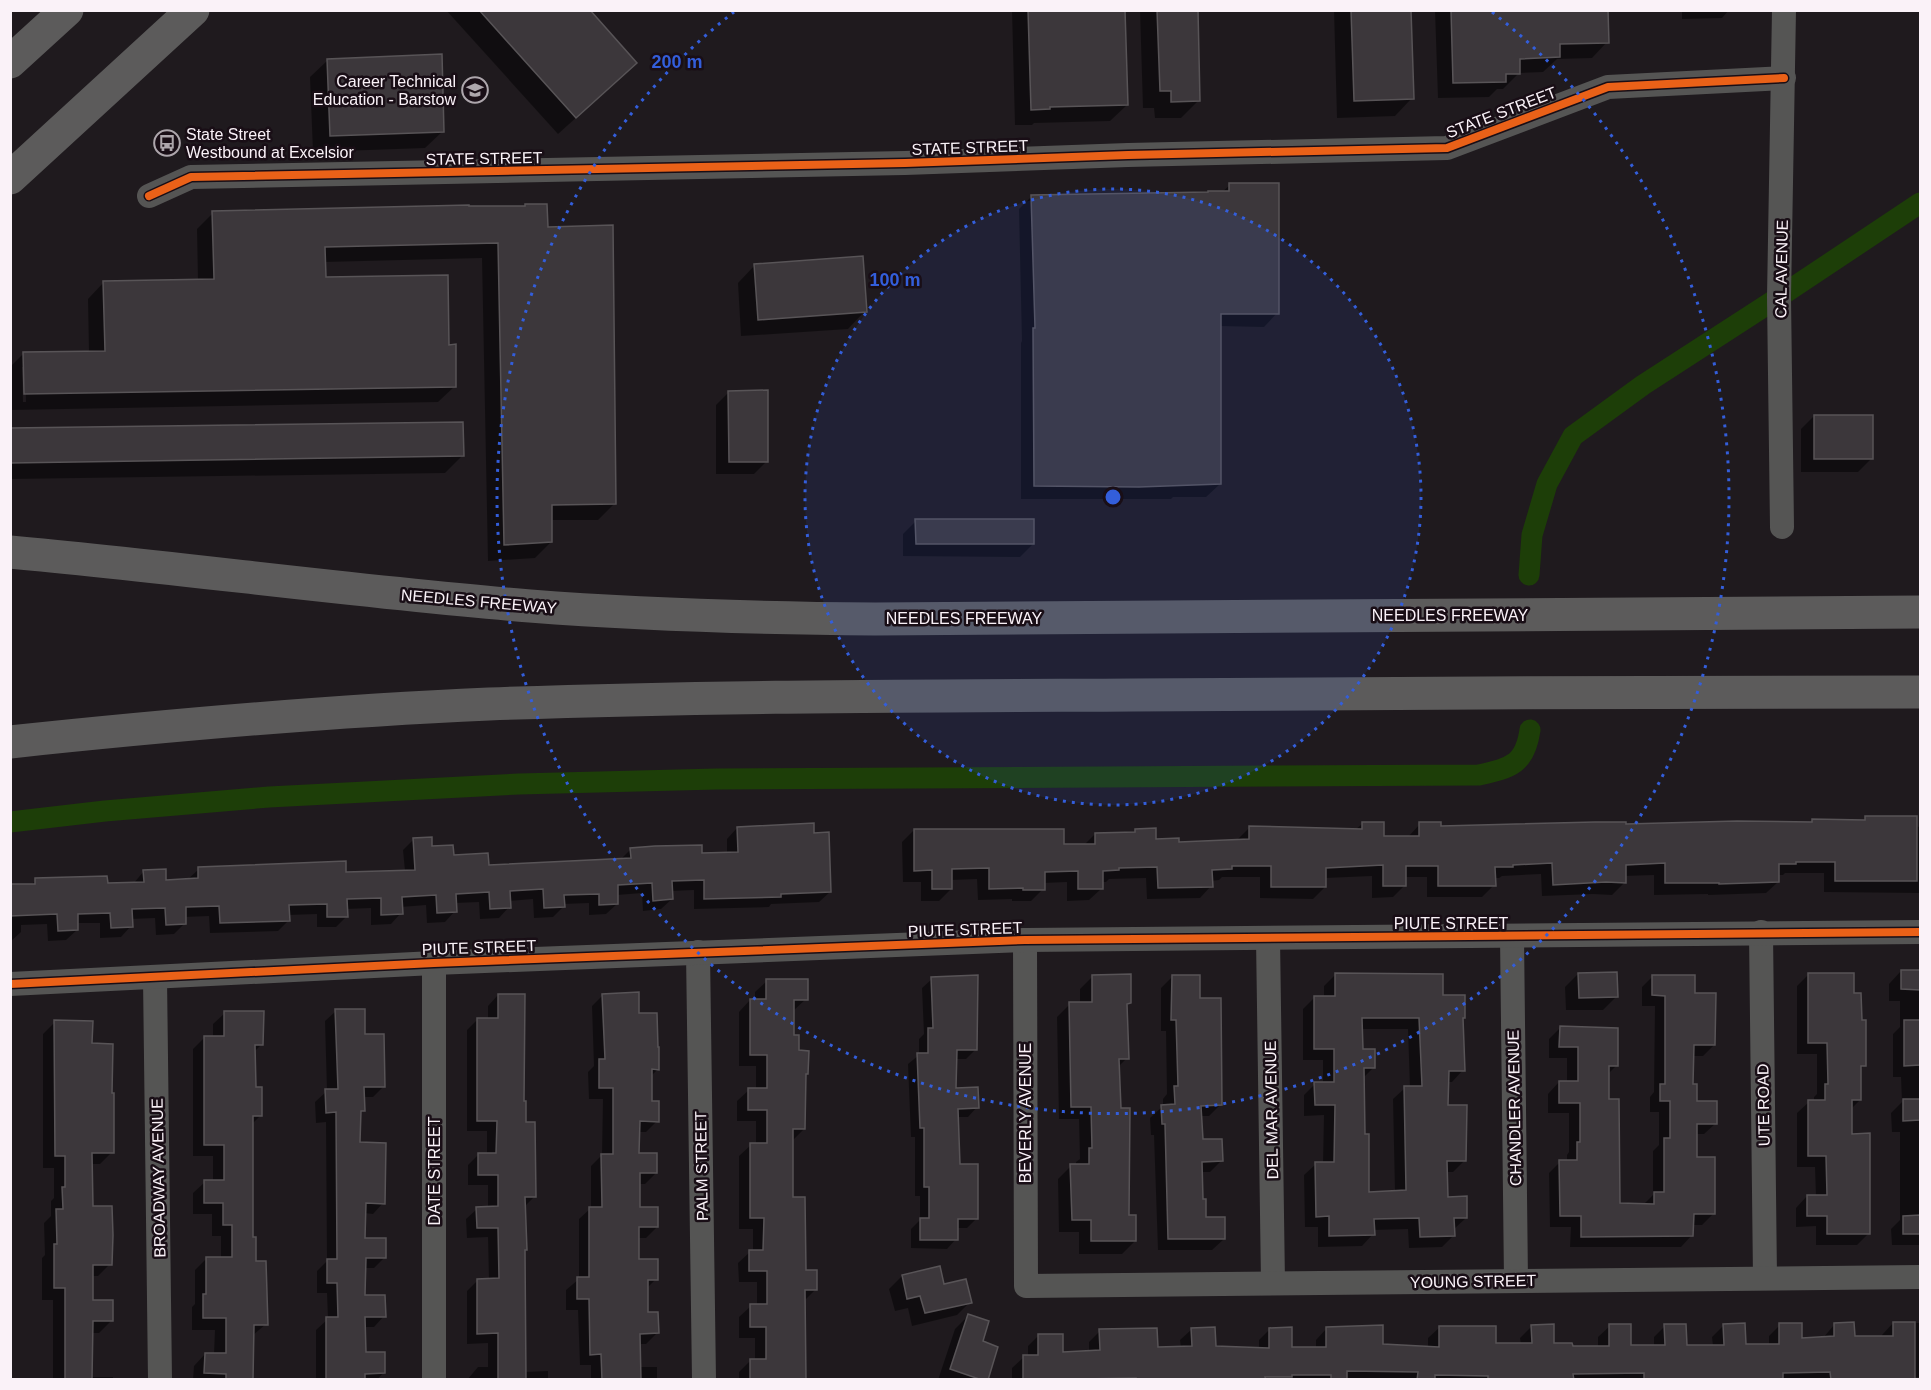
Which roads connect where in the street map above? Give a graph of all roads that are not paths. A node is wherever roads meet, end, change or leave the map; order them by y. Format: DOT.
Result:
graph roads {
  1 [pos="67,10"];
  2 [pos="193,10"];
  3 [pos="1784,10"];
  4 [pos="10,62"];
  5 [pos="1784,78"];
  6 [pos="10,178"];
  7 [pos="149,196"];
  8 [pos="1782,527"];
  9 [pos="10,552"];
  10 [pos="1920,610"];
  11 [pos="1920,692"];
  12 [pos="10,742"];
  13 [pos="1761,932"];
  14 [pos="1920,932"];
  15 [pos="1512,936"];
  16 [pos="1268,938"];
  17 [pos="1025,940"];
  18 [pos="698,952"];
  19 [pos="434,963"];
  20 [pos="155,977"];
  21 [pos="10,984"];
  22 [pos="1920,1277"];
  23 [pos="1764,1278"];
  24 [pos="1516,1281"];
  25 [pos="1273,1283"];
  26 [pos="1026,1286"];
  27 [pos="160,1380"];
  28 [pos="434,1380"];
  29 [pos="704,1380"];
  1 -- 4 [label="highway"];
  2 -- 6 [label="highway"];
  3 -- 5 [label="street, CAL AVENUE"];
  5 -- 7 [label="street, STATE STREET"];
  5 -- 8 [label="street, CAL AVENUE"];
  9 -- 10 [label="highway, NEEDLES FREEWAY"];
  11 -- 12 [label="highway"];
  13 -- 14 [label="street, PIUTE STREET"];
  13 -- 15 [label="street, PIUTE STREET"];
  13 -- 23 [label="street, UTE ROAD"];
  15 -- 16 [label="street, PIUTE STREET"];
  15 -- 24 [label="street, CHANDLER AVENUE"];
  16 -- 17 [label="street, PIUTE STREET"];
  16 -- 25 [label="street, DEL MAR AVENUE"];
  17 -- 18 [label="street, PIUTE STREET"];
  17 -- 26 [label="street, BEVERLY AVENUE"];
  18 -- 19 [label="street, PIUTE STREET"];
  18 -- 29 [label="street, PALM STREET"];
  19 -- 20 [label="street, PIUTE STREET"];
  19 -- 28 [label="street, DATE STREET"];
  20 -- 21 [label="street, PIUTE STREET"];
  20 -- 27 [label="street, BROADWAY AVENUE"];
  22 -- 23 [label="street, YOUNG STREET"];
  23 -- 24 [label="street, YOUNG STREET"];
  24 -- 25 [label="street, YOUNG STREET"];
  25 -- 26 [label="street, YOUNG STREET"];
}
